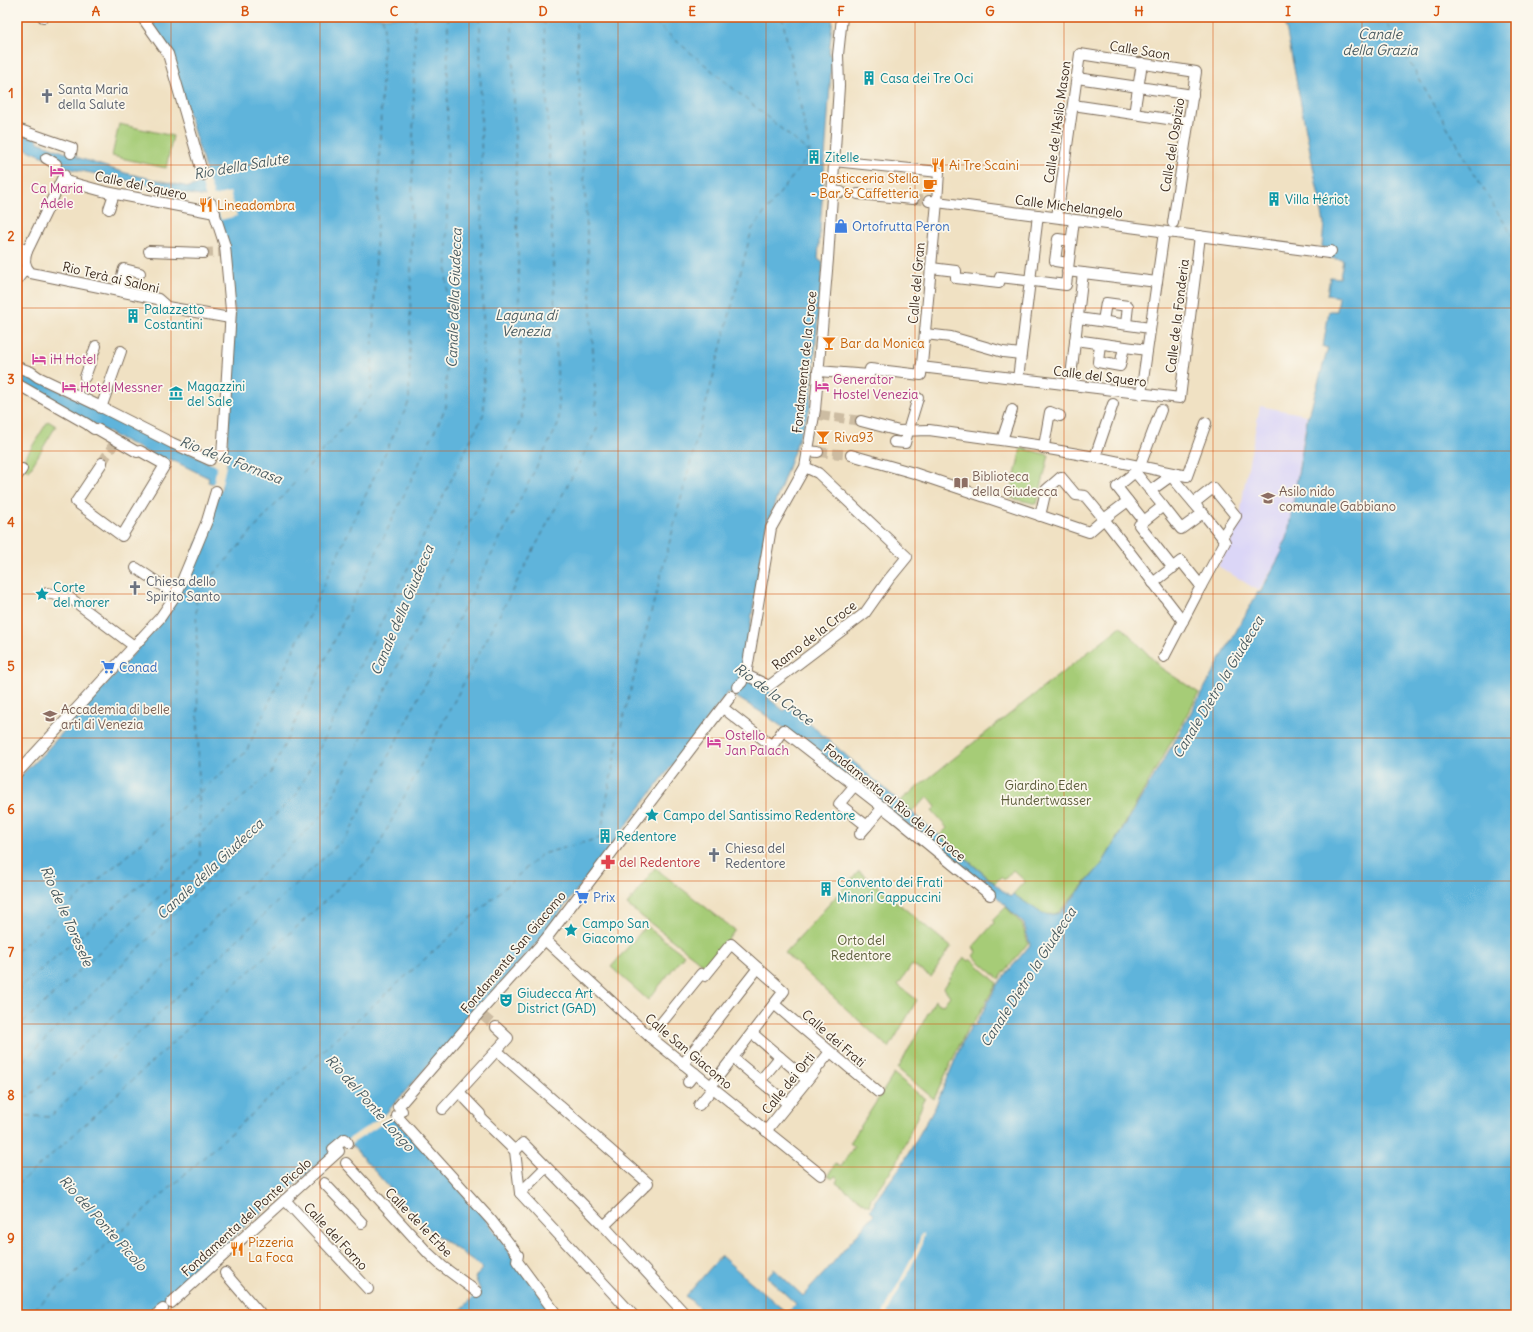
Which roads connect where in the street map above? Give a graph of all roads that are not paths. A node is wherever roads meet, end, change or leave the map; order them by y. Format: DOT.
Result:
graph roads {
  1 [pos="142,17"];
  2 [pos="842,17"];
  3 [pos="1080,54"];
  4 [pos="1142,64"];
  5 [pos="1196,72"];
  6 [pos="1076,78"];
  7 [pos="1139,87"];
  8 [pos="1192,95"];
  9 [pos="1073,105"];
  10 [pos="1134,114"];
  11 [pos="1188,122"];
  12 [pos="17,129"];
  13 [pos="72,153"];
  14 [pos="46,158"];
  15 [pos="834,160"];
  16 [pos="62,171"];
  17 [pos="203,175"];
  18 [pos="114,194"];
  19 [pos="858,194"];
  20 [pos="913,199"];
  21 [pos="933,201"];
  22 [pos="108,209"];
  23 [pos="1038,215"];
  24 [pos="1057,217"];
  25 [pos="1074,220"];
  26 [pos="1173,223"];
  27 [pos="1164,232"];
  28 [pos="1200,236"];
  29 [pos="17,246"];
  30 [pos="28,251"];
  31 [pos="149,251"];
  32 [pos="1331,251"];
  33 [pos="203,253"];
  34 [pos="25,267"];
  35 [pos="1068,267"];
  36 [pos="931,268"];
  37 [pos="140,273"];
  38 [pos="1083,273"];
  39 [pos="17,280"];
  40 [pos="1030,281"];
  41 [pos="1157,282"];
  42 [pos="1066,285"];
  43 [pos="1081,287"];
  44 [pos="118,290"];
  45 [pos="230,318"];
  46 [pos="1078,318"];
  47 [pos="1103,321"];
  48 [pos="1126,324"];
  49 [pos="1150,328"];
  50 [pos="925,334"];
  51 [pos="1075,340"];
  52 [pos="1100,344"];
  53 [pos="96,346"];
  54 [pos="1124,347"];
  55 [pos="1147,350"];
  56 [pos="121,351"];
  57 [pos="1021,354"];
  58 [pos="17,367"];
  59 [pos="921,368"];
  60 [pos="818,371"];
  61 [pos="85,377"];
  62 [pos="1018,379"];
  63 [pos="17,384"];
  64 [pos="1070,385"];
  65 [pos="1140,394"];
  66 [pos="918,398"];
  67 [pos="1180,398"];
  68 [pos="1113,404"];
  69 [pos="100,408"];
  70 [pos="1012,410"];
  71 [pos="1161,410"];
  72 [pos="1060,416"];
  73 [pos="861,421"];
  74 [pos="1206,423"];
  75 [pos="908,431"];
  76 [pos="1002,440"];
  77 [pos="894,442"];
  78 [pos="1044,446"];
  79 [pos="807,451"];
  80 [pos="818,452"];
  81 [pos="222,456"];
  82 [pos="851,456"];
  83 [pos="1095,457"];
  84 [pos="210,460"];
  85 [pos="102,463"];
  86 [pos="1140,466"];
  87 [pos="804,467"];
  88 [pos="216,491"];
  89 [pos="1150,491"];
  90 [pos="1128,501"];
  91 [pos="1194,503"];
  92 [pos="1162,506"];
  93 [pos="1202,513"];
  94 [pos="1040,516"];
  95 [pos="1104,519"];
  96 [pos="1144,521"];
  97 [pos="1222,537"];
  98 [pos="136,568"];
  99 [pos="1173,568"];
  100 [pos="1153,583"];
  101 [pos="1201,586"];
  102 [pos="47,593"];
  103 [pos="176,595"];
  104 [pos="1183,621"];
  105 [pos="134,646"];
  106 [pos="1164,657"];
  107 [pos="742,681"];
  108 [pos="731,696"];
  109 [pos="723,708"];
  110 [pos="18,771"];
  111 [pos="854,785"];
  112 [pos="883,807"];
  113 [pos="867,826"];
  114 [pos="860,834"];
  115 [pos="990,895"];
  116 [pos="545,940"];
  117 [pos="758,968"];
  118 [pos="774,1004"];
  119 [pos="496,1027"];
  120 [pos="752,1033"];
  121 [pos="650,1037"];
  122 [pos="497,1051"];
  123 [pos="830,1052"];
  124 [pos="780,1057"];
  125 [pos="733,1058"];
  126 [pos="683,1064"];
  127 [pos="695,1073"];
  128 [pos="807,1080"];
  129 [pos="760,1081"];
  130 [pos="688,1082"];
  131 [pos="712,1087"];
  132 [pos="459,1092"];
  133 [pos="878,1092"];
  134 [pos="788,1104"];
  135 [pos="699,1105"];
  136 [pos="443,1109"];
  137 [pos="766,1131"];
  138 [pos="348,1143"];
  139 [pos="515,1151"];
  140 [pos="346,1163"];
  141 [pos="546,1167"];
  142 [pos="821,1175"];
  143 [pos="324,1183"];
  144 [pos="520,1193"];
  145 [pos="285,1200"];
  146 [pos="362,1223"];
  147 [pos="604,1226"];
  148 [pos="225,1273"];
  149 [pos="368,1289"];
  150 [pos="478,1292"];
  151 [pos="164,1308"];
  152 [pos="261,1315"];
  153 [pos="557,1315"];
  154 [pos="633,1315"];
  155 [pos="686,1315"];
  1 -- 17 [label="street"];
  2 -- 15 [label="street, Fondamenta de la Croce"];
  3 -- 4 [label="street, Calle Saon"];
  3 -- 6 [label="street, Calle de l'Asilo Mason"];
  4 -- 5 [label="street, Calle Saon"];
  4 -- 7 [label="street"];
  5 -- 8 [label="street, Calle del Ospizio"];
  6 -- 7 [label="street"];
  6 -- 9 [label="street, Calle de l'Asilo Mason"];
  7 -- 8 [label="street"];
  7 -- 10 [label="street"];
  8 -- 11 [label="street, Calle del Ospizio"];
  9 -- 10 [label="street"];
  9 -- 24 [label="street, Calle de l'Asilo Mason"];
  10 -- 11 [label="street"];
  11 -- 26 [label="street, Calle del Ospizio"];
  12 -- 13 [label="street"];
  14 -- 16 [label="street, Calle del Squero"];
  15 -- 21 [label="street"];
  15 -- 60 [label="street, Fondamenta de la Croce"];
  16 -- 18 [label="street, Calle del Squero"];
  16 -- 30 [label="street"];
  18 -- 22 [label="street"];
  18 -- 45 [label="street, Calle del Squero"];
  19 -- 20 [label="street"];
  21 -- 23 [label="street, Calle Michelangelo"];
  21 -- 36 [label="street, Calle del Gran"];
  23 -- 24 [label="street, Calle Michelangelo"];
  23 -- 40 [label="street"];
  24 -- 25 [label="street, Calle Michelangelo"];
  25 -- 27 [label="street, Calle Michelangelo"];
  25 -- 35 [label="street"];
  27 -- 28 [label="street, Calle Michelangelo"];
  27 -- 41 [label="street"];
  28 -- 32 [label="street, Calle Michelangelo"];
  28 -- 67 [label="street, Calle de la Fonderia"];
  29 -- 30 [label="street"];
  30 -- 34 [label="street"];
  31 -- 33 [label="street"];
  34 -- 39 [label="street"];
  34 -- 44 [label="street, Rio Terà ai Saloni"];
  35 -- 38 [label="street"];
  35 -- 42 [label="street"];
  36 -- 40 [label="street"];
  36 -- 50 [label="street, Calle del Gran"];
  37 -- 44 [label="street"];
  38 -- 41 [label="street"];
  38 -- 43 [label="street"];
  40 -- 42 [label="street"];
  40 -- 57 [label="street"];
  41 -- 49 [label="street"];
  42 -- 43 [label="street"];
  43 -- 46 [label="street"];
  44 -- 45 [label="street, Rio Terà ai Saloni"];
  45 -- 81 [label="street"];
  46 -- 47 [label="street"];
  46 -- 51 [label="street"];
  47 -- 48 [label="street"];
  47 -- 48 [label="street"];
  48 -- 49 [label="street"];
  49 -- 55 [label="street"];
  50 -- 57 [label="street"];
  50 -- 59 [label="street, Calle del Gran"];
  51 -- 52 [label="street"];
  51 -- 64 [label="street"];
  52 -- 54 [label="street"];
  52 -- 54 [label="street"];
  53 -- 61 [label="street"];
  54 -- 55 [label="street"];
  55 -- 65 [label="street"];
  56 -- 69 [label="street"];
  57 -- 62 [label="street"];
  58 -- 69 [label="street"];
  59 -- 60 [label="street"];
  59 -- 62 [label="street, Calle del Squero"];
  60 -- 79 [label="street, Fondamenta de la Croce"];
  62 -- 64 [label="street, Calle del Squero"];
  63 -- 85 [label="street"];
  64 -- 65 [label="street, Calle del Squero"];
  65 -- 67 [label="street, Calle del Squero"];
  66 -- 75 [label="street"];
  68 -- 83 [label="street"];
  69 -- 84 [label="street"];
  70 -- 76 [label="street"];
  71 -- 86 [label="street"];
  72 -- 78 [label="street"];
  73 -- 75 [label="street"];
  74 -- 86 [label="street"];
  75 -- 76 [label="street"];
  75 -- 77 [label="street"];
  76 -- 78 [label="street"];
  78 -- 83 [label="street"];
  79 -- 80 [label="street"];
  79 -- 87 [label="street, Fondamenta de la Croce"];
  82 -- 94 [label="street"];
  83 -- 86 [label="street"];
  87 -- 107 [label="street, Fondamenta de la Croce"];
  87 -- 107 [label="street, Ramo de la Croce"];
  88 -- 103 [label="street"];
  89 -- 90 [label="street"];
  89 -- 91 [label="street"];
  89 -- 92 [label="street"];
  90 -- 95 [label="street"];
  90 -- 96 [label="street"];
  91 -- 93 [label="street"];
  91 -- 97 [label="street"];
  92 -- 93 [label="street"];
  92 -- 96 [label="street"];
  93 -- 97 [label="street"];
  94 -- 95 [label="street"];
  94 -- 95 [label="street"];
  95 -- 100 [label="street"];
  96 -- 99 [label="street"];
  97 -- 101 [label="street"];
  98 -- 103 [label="street"];
  99 -- 100 [label="street"];
  99 -- 101 [label="street"];
  100 -- 104 [label="street"];
  101 -- 104 [label="street"];
  102 -- 105 [label="street"];
  103 -- 105 [label="street"];
  104 -- 106 [label="street"];
  105 -- 110 [label="street"];
  108 -- 109 [label="street, Fondamenta San Giacomo"];
  109 -- 111 [label="street, Fondamenta al Rio de la Croce"];
  109 -- 116 [label="street, Fondamenta San Giacomo"];
  111 -- 112 [label="street, Fondamenta al Rio de la Croce"];
  111 -- 113 [label="street"];
  112 -- 113 [label="street"];
  112 -- 115 [label="street, Fondamenta al Rio de la Croce"];
  113 -- 114 [label="street"];
  116 -- 121 [label="street, Calle San Giacomo"];
  116 -- 153 [label="street, Fondamenta San Giacomo"];
  117 -- 118 [label="street"];
  117 -- 121 [label="street"];
  117 -- 126 [label="street"];
  118 -- 120 [label="street"];
  118 -- 123 [label="street, Calle dei Frati"];
  119 -- 122 [label="street"];
  120 -- 124 [label="street"];
  120 -- 125 [label="street"];
  121 -- 126 [label="street, Calle San Giacomo"];
  122 -- 132 [label="street"];
  122 -- 147 [label="street"];
  123 -- 128 [label="street, Calle dei Orti"];
  123 -- 133 [label="street, Calle dei Frati"];
  124 -- 128 [label="street"];
  124 -- 129 [label="street"];
  125 -- 129 [label="street"];
  125 -- 131 [label="street"];
  126 -- 127 [label="street, Calle San Giacomo"];
  127 -- 130 [label="street"];
  127 -- 131 [label="street, Calle San Giacomo"];
  128 -- 134 [label="street, Calle dei Orti"];
  129 -- 134 [label="street"];
  131 -- 135 [label="street"];
  131 -- 137 [label="street, Calle San Giacomo"];
  132 -- 136 [label="street"];
  132 -- 139 [label="street"];
  134 -- 137 [label="street, Calle dei Orti"];
  137 -- 142 [label="street, Calle San Giacomo"];
  138 -- 145 [label="street, Fondamenta del Ponte Picolo"];
  139 -- 141 [label="street"];
  139 -- 144 [label="street"];
  140 -- 150 [label="street, Calle de le Erbe"];
  141 -- 144 [label="street"];
  141 -- 147 [label="street"];
  143 -- 146 [label="street"];
  144 -- 154 [label="street"];
  145 -- 149 [label="street, Calle del Forno"];
  145 -- 151 [label="street, Fondamenta del Ponte Picolo"];
  147 -- 155 [label="street"];
  148 -- 152 [label="street"];
}
